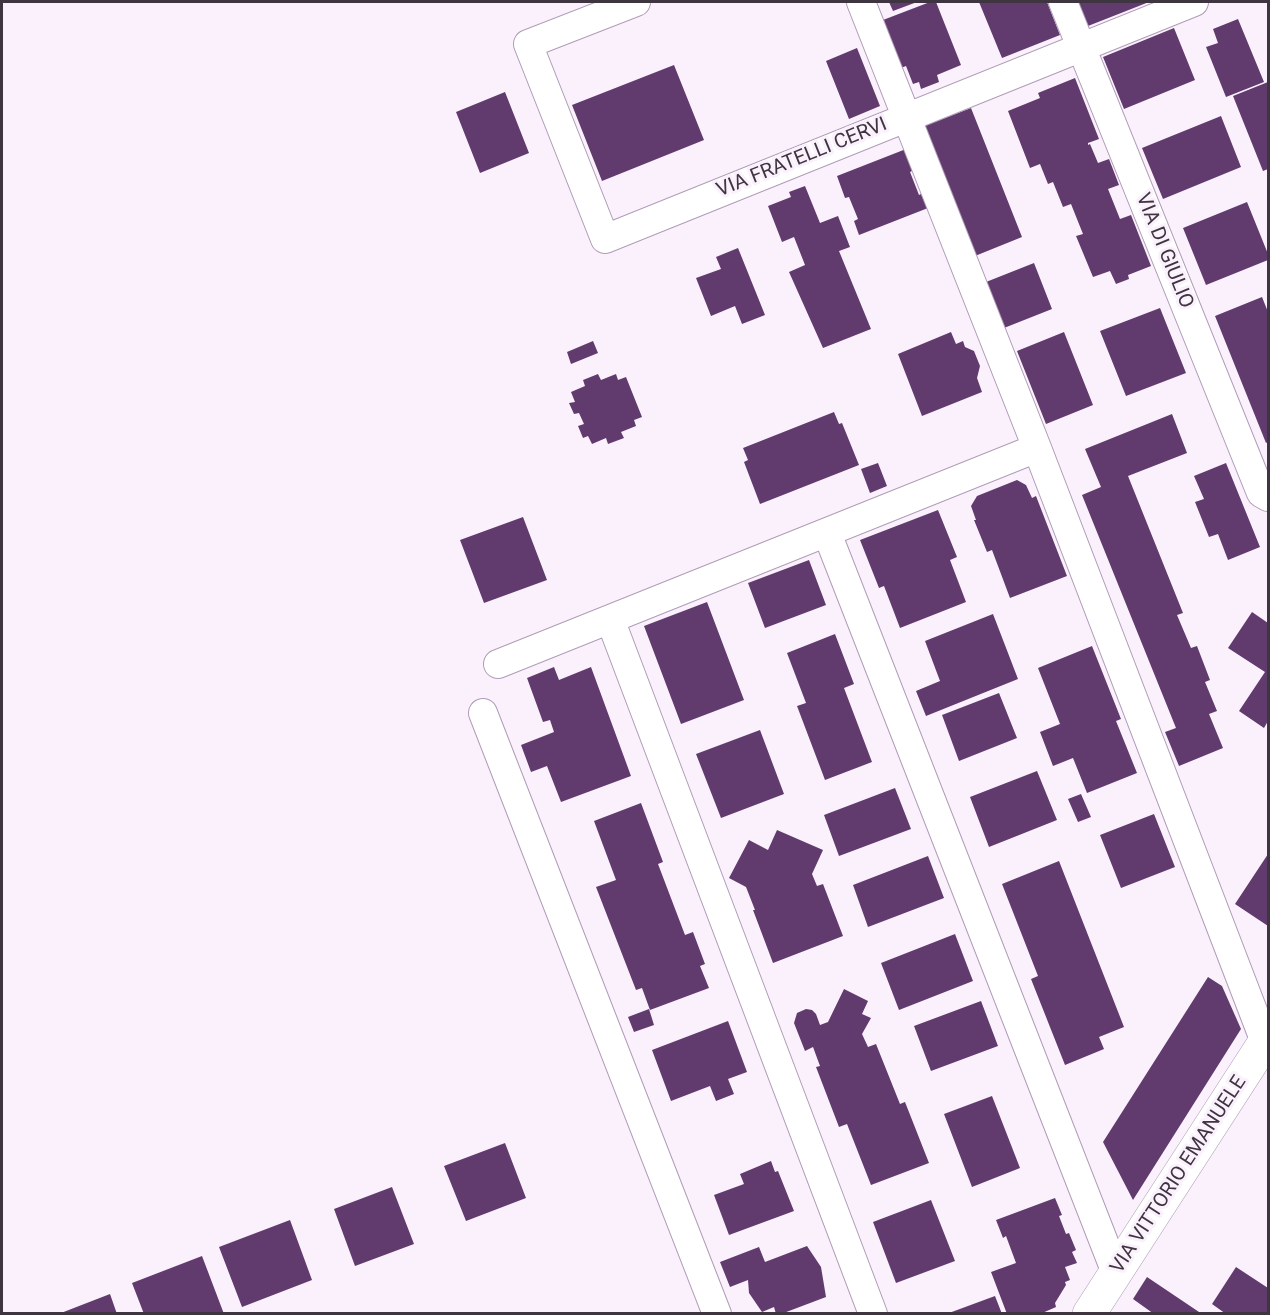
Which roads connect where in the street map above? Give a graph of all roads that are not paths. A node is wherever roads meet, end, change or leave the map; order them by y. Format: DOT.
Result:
graph roads {
  1 [pos="636,2"];
  2 [pos="861,2"];
  3 [pos="1063,2"];
  4 [pos="1194,2"];
  5 [pos="1081,46"];
  6 [pos="906,116"];
  7 [pos="1037,448"];
  8 [pos="1269,497"];
  9 [pos="827,533"];
  10 [pos="610,620"];
  11 [pos="498,664"];
  12 [pos="483,713"];
  13 [pos="1267,1039"];
  14 [pos="1116,1274"];
  15 [pos="717,1314"];
  16 [pos="873,1314"];
  17 [pos="1089,1314"];
  1 -- 6 [label="street, VIA FRATELLI CERVI"];
  2 -- 6 [label="street"];
  3 -- 5 [label="street, VIA DI GIULIO"];
  4 -- 5 [label="street, VIA FRATELLI CERVI"];
  5 -- 6 [label="street, VIA FRATELLI CERVI"];
  5 -- 8 [label="street, VIA DI GIULIO"];
  6 -- 7 [label="street"];
  7 -- 9 [label="street"];
  7 -- 13 [label="street"];
  9 -- 10 [label="street"];
  9 -- 14 [label="street"];
  10 -- 11 [label="street"];
  10 -- 16 [label="street"];
  12 -- 15 [label="street"];
  13 -- 14 [label="street, VIA VITTORIO EMANUELE"];
  14 -- 17 [label="street, VIA VITTORIO EMANUELE"];
}
